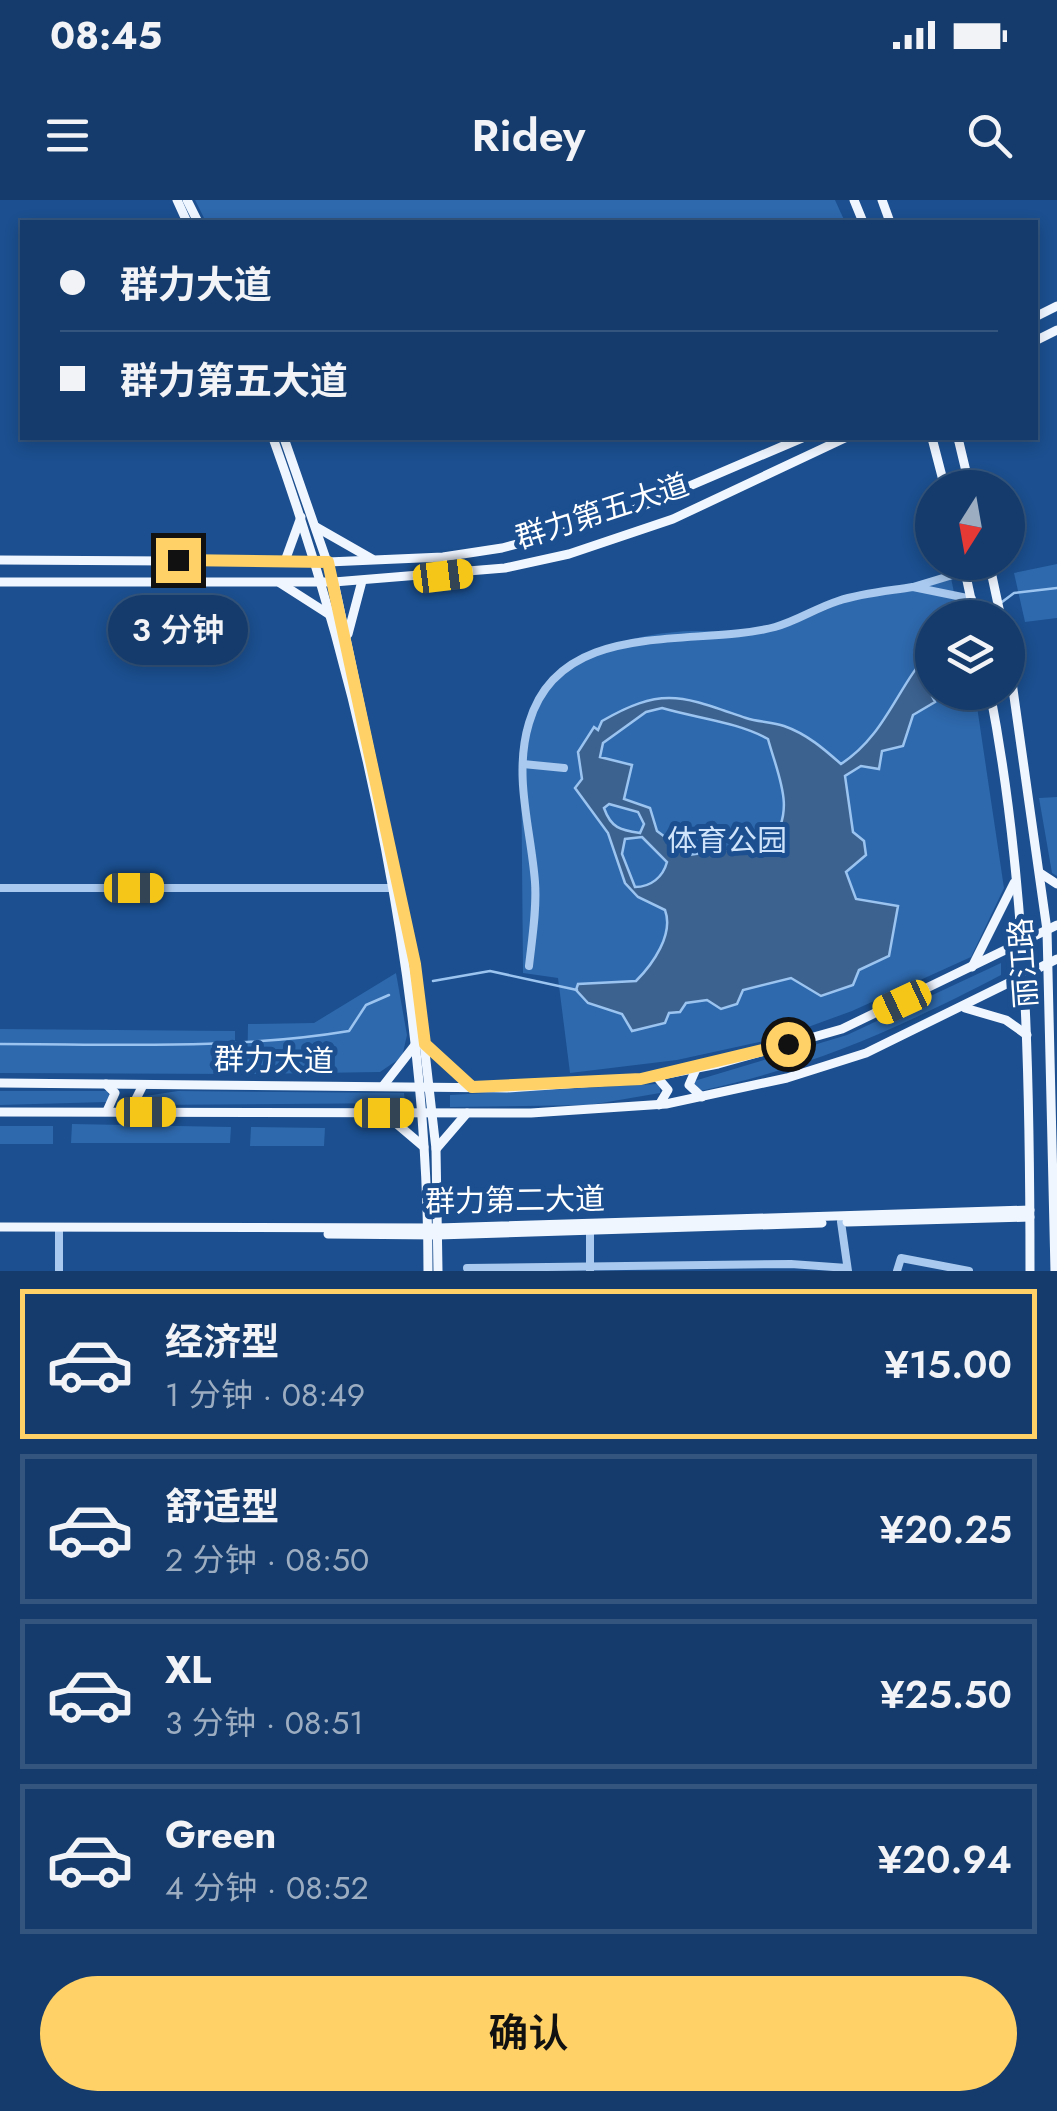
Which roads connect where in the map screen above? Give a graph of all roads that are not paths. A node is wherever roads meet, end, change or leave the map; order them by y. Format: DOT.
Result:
graph roads {
  1 [pos="274,440"];
  2 [pos="285,440"];
  3 [pos="798,440"];
  4 [pos="841,440"];
  5 [pos="933,440"];
  6 [pos="958,440"];
  7 [pos="940,470"];
  8 [pos="966,470"];
  9 [pos="301,517"];
  10 [pos="314,526"];
  11 [pos="0,560"];
  12 [pos="374,560"];
  13 [pos="285,561"];
  14 [pos="315,561"];
  15 [pos="328,562"];
  16 [pos="931,580"];
  17 [pos="967,580"];
  18 [pos="322,581"];
  19 [pos="362,581"];
  20 [pos="0,582"];
  21 [pos="278,582"];
  22 [pos="334,582"];
  23 [pos="913,587"];
  24 [pos="972,599"];
  25 [pos="331,615"];
  26 [pos="347,636"];
  27 [pos="992,710"];
  28 [pos="1016,710"];
  29 [pos="523,764"];
  30 [pos="564,768"];
  31 [pos="1040,873"];
  32 [pos="1015,880"];
  33 [pos="1057,884"];
  34 [pos="0,888"];
  35 [pos="395,888"];
  36 [pos="1052,928"];
  37 [pos="1022,943"];
  38 [pos="1053,960"];
  39 [pos="530,966"];
  40 [pos="972,968"];
  41 [pos="1025,975"];
  42 [pos="962,1008"];
  43 [pos="1057,1030"];
  44 [pos="1028,1037"];
  45 [pos="420,1044"];
  46 [pos="1052,1045"];
  47 [pos="696,1069"];
  48 [pos="656,1076"];
  49 [pos="0,1083"];
  50 [pos="104,1084"];
  51 [pos="145,1084"];
  52 [pos="382,1086"];
  53 [pos="425,1087"];
  54 [pos="472,1087"];
  55 [pos="706,1097"];
  56 [pos="658,1106"];
  57 [pos="0,1112"];
  58 [pos="105,1112"];
  59 [pos="146,1112"];
  60 [pos="384,1113"];
  61 [pos="427,1113"];
  62 [pos="467,1113"];
  63 [pos="1030,1128"];
  64 [pos="1055,1128"];
  65 [pos="424,1148"];
  66 [pos="436,1149"];
  67 [pos="1056,1211"];
  68 [pos="1030,1214"];
  69 [pos="840,1222"];
  70 [pos="0,1229"];
  71 [pos="59,1230"];
  72 [pos="590,1230"];
  73 [pos="433,1232"];
  74 [pos="467,1268"];
  75 [pos="785,1268"];
  76 [pos="590,1269"];
  77 [pos="848,1269"];
  78 [pos="59,1271"];
  79 [pos="428,1271"];
  80 [pos="438,1271"];
  81 [pos="898,1271"];
  82 [pos="969,1271"];
  83 [pos="1030,1271"];
  84 [pos="1055,1271"];
  1 -- 9 [label="main road"];
  2 -- 10 [label="main road"];
  3 -- 12 [label="main road, 群力第五大道"];
  4 -- 19 [label="main road, 群力第五大道"];
  5 -- 7 [label="main road"];
  6 -- 8 [label="main road"];
  9 -- 13 [label="main road"];
  9 -- 14 [label="main road"];
  10 -- 12 [label="main road"];
  10 -- 15 [label="main road"];
  11 -- 13 [label="main road, 群力第五大道"];
  12 -- 15 [label="main road, 群力第五大道"];
  13 -- 14 [label="main road, 群力第五大道"];
  14 -- 15 [label="main road, 群力第五大道"];
  14 -- 18 [label="main road"];
  15 -- 22 [label="main road"];
  16 -- 23 [label="street"];
  17 -- 24 [label="main road"];
  18 -- 21 [label="main road, 群力第五大道"];
  18 -- 22 [label="main road, 群力第五大道"];
  18 -- 25 [label="main road"];
  19 -- 22 [label="main road, 群力第五大道"];
  19 -- 26 [label="main road"];
  20 -- 21 [label="main road, 群力第五大道"];
  21 -- 25 [label="main road"];
  22 -- 26 [label="main road"];
  23 -- 24 [label="street"];
  23 -- 29 [label="street"];
  25 -- 35 [label="main road"];
  26 -- 35 [label="main road"];
  27 -- 32 [label="main road, 丽江路"];
  28 -- 31 [label="main road, 丽江路"];
  29 -- 30 [label="street"];
  29 -- 39 [label="street"];
  31 -- 33 [label="main road"];
  31 -- 36 [label="main road, 丽江路"];
  32 -- 37 [label="main road, 丽江路"];
  32 -- 40 [label="main road"];
  34 -- 35 [label="street"];
  35 -- 45 [label="main road"];
  36 -- 37 [label="main road, 群力大道"];
  36 -- 38 [label="main road, 丽江路"];
  37 -- 40 [label="main road, 群力大道"];
  37 -- 41 [label="main road, 丽江路"];
  38 -- 41 [label="main road, 群力大道"];
  38 -- 46 [label="main road, 丽江路"];
  40 -- 47 [label="main road, 群力大道"];
  41 -- 42 [label="main road, 群力大道"];
  41 -- 44 [label="main road, 丽江路"];
  42 -- 44 [label="main road"];
  42 -- 55 [label="main road, 群力大道"];
  43 -- 46 [label="main road"];
  44 -- 63 [label="main road, 丽江路"];
  45 -- 52 [label="main road"];
  45 -- 53 [label="main road"];
  45 -- 54 [label="main road"];
  46 -- 64 [label="main road, 丽江路"];
  47 -- 48 [label="main road, 群力大道"];
  47 -- 55 [label="main road"];
  48 -- 54 [label="main road, 群力大道"];
  48 -- 56 [label="main road"];
  49 -- 50 [label="main road, 群力大道"];
  50 -- 51 [label="main road, 群力大道"];
  50 -- 58 [label="main road"];
  51 -- 52 [label="main road, 群力大道"];
  51 -- 59 [label="main road"];
  52 -- 53 [label="main road, 群力大道"];
  53 -- 54 [label="main road, 群力大道"];
  53 -- 61 [label="main road"];
  55 -- 56 [label="main road, 群力大道"];
  56 -- 62 [label="main road, 群力大道"];
  57 -- 58 [label="main road, 群力大道"];
  58 -- 59 [label="main road, 群力大道"];
  59 -- 60 [label="main road, 群力大道"];
  60 -- 61 [label="main road, 群力大道"];
  60 -- 65 [label="main road"];
  61 -- 62 [label="main road, 群力大道"];
  61 -- 65 [label="main road"];
  61 -- 66 [label="main road"];
  62 -- 66 [label="main road"];
  63 -- 64 [label="main road"];
  63 -- 68 [label="main road, 丽江路"];
  64 -- 67 [label="main road, 丽江路"];
  65 -- 73 [label="main road"];
  66 -- 73 [label="main road"];
  67 -- 84 [label="main road, 丽江路"];
  68 -- 69 [label="main road, 群力第二大道"];
  68 -- 73 [label="main road, 群力第二大道"];
  68 -- 83 [label="main road, 丽江路"];
  69 -- 72 [label="main road, 群力第二大道"];
  69 -- 77 [label="street"];
  70 -- 71 [label="main road, 群力第二大道"];
  70 -- 73 [label="main road, 群力第二大道"];
  71 -- 73 [label="main road, 群力第二大道"];
  71 -- 78 [label="street"];
  72 -- 73 [label="main road, 群力第二大道"];
  72 -- 76 [label="street"];
  73 -- 79 [label="main road"];
  73 -- 80 [label="main road"];
  74 -- 76 [label="street"];
  75 -- 76 [label="street"];
  75 -- 77 [label="street"];
  81 -- 82 [label="street"];
}
